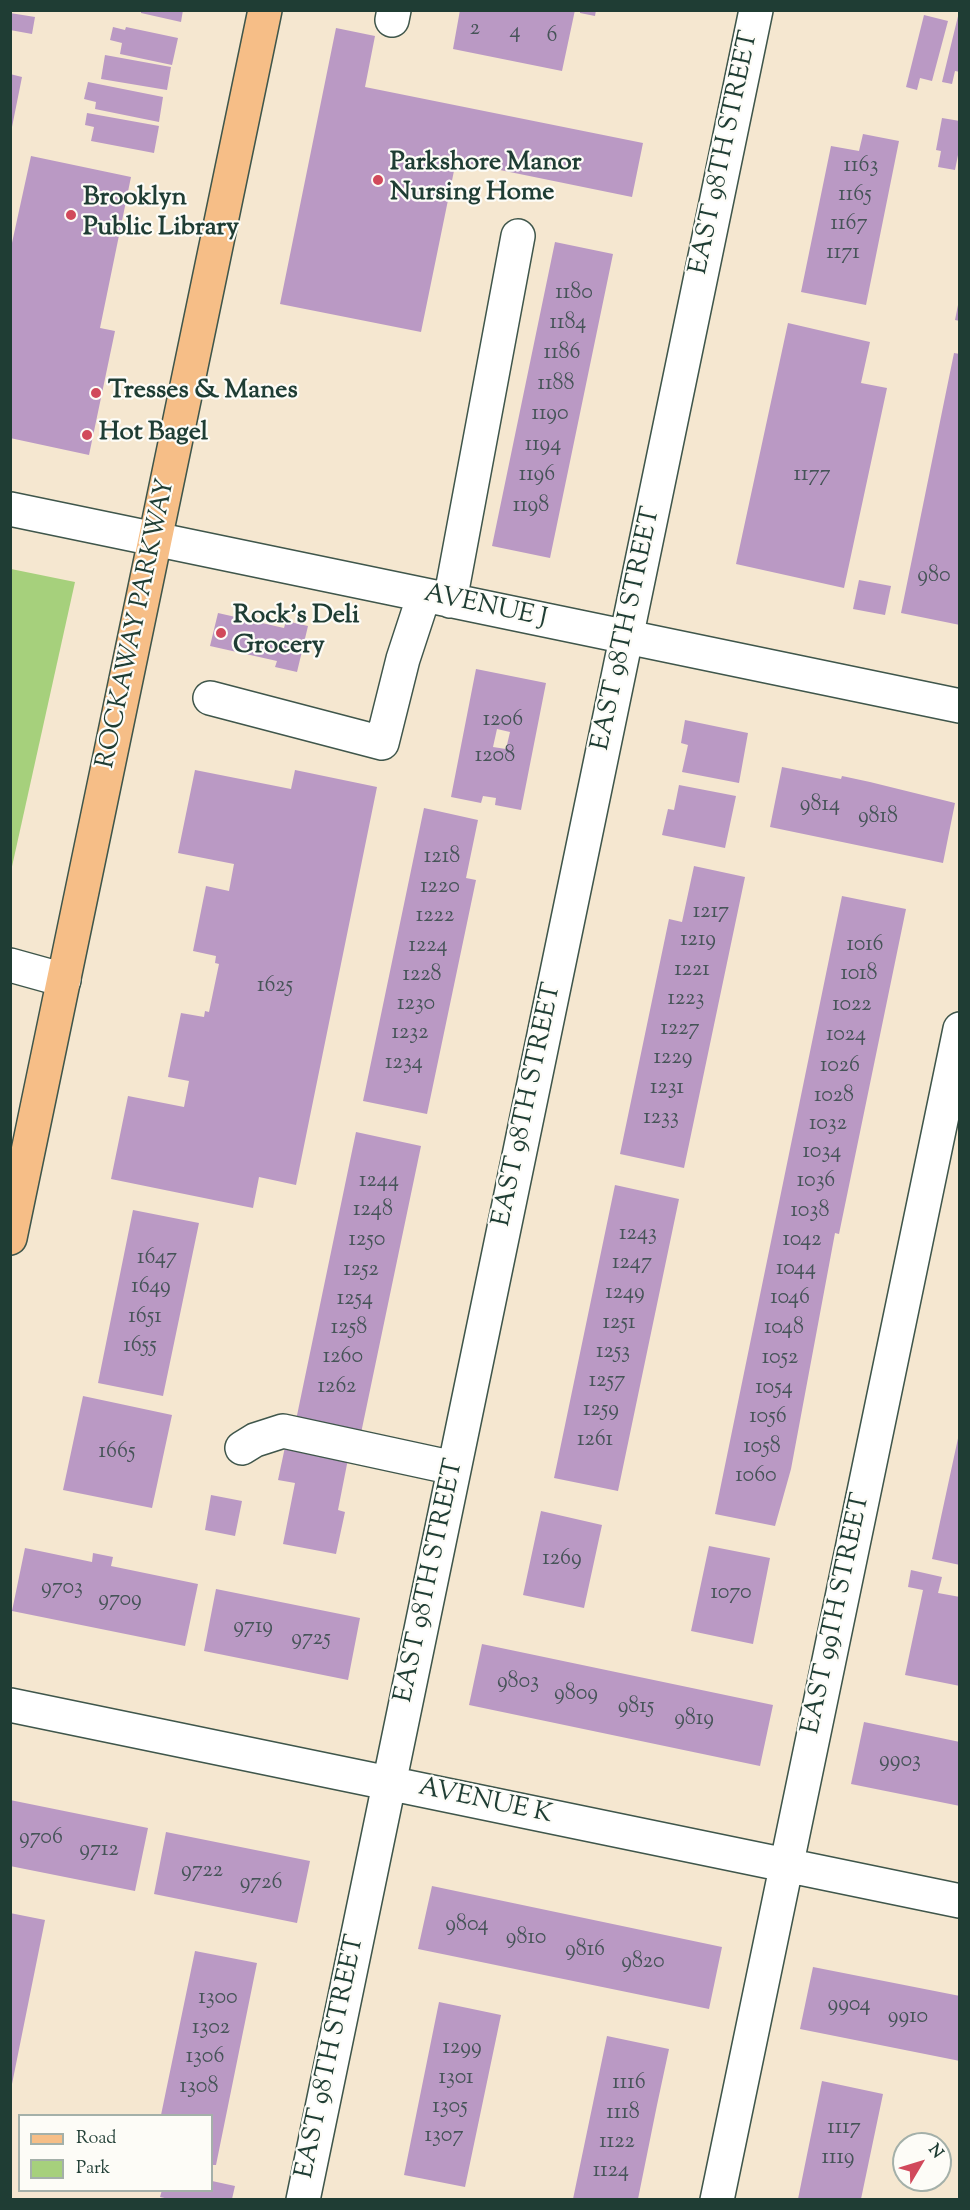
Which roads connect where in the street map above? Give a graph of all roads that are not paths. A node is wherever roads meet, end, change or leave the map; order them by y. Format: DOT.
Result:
graph roads {
  1 [pos="265,10"];
  2 [pos="756,10"];
  3 [pos="518,236"];
  4 [pos="10,509"];
  5 [pos="155,540"];
  6 [pos="437,598"];
  7 [pos="626,637"];
  8 [pos="210,698"];
  9 [pos="960,706"];
  10 [pos="10,965"];
  11 [pos="64,980"];
  12 [pos="960,1029"];
  13 [pos="10,1238"];
  14 [pos="242,1448"];
  15 [pos="454,1468"];
  16 [pos="10,1704"];
  17 [pos="389,1784"];
  18 [pos="786,1866"];
  19 [pos="960,1902"];
  20 [pos="303,2199"];
  21 [pos="717,2199"];
  1 -- 5 [label="main road, ROCKAWAY PARKWAY"];
  2 -- 7 [label="street, EAST 98TH STREET"];
  3 -- 6 [label="street"];
  4 -- 5 [label="street, AVENUE J"];
  5 -- 6 [label="street, AVENUE J"];
  5 -- 11 [label="main road, ROCKAWAY PARKWAY"];
  6 -- 7 [label="street, AVENUE J"];
  6 -- 8 [label="street"];
  7 -- 9 [label="street, AVENUE J"];
  7 -- 15 [label="street, EAST 98TH STREET"];
  10 -- 11 [label="street"];
  11 -- 13 [label="main road, ROCKAWAY PARKWAY"];
  12 -- 18 [label="street, EAST 99TH STREET"];
  14 -- 15 [label="street"];
  15 -- 17 [label="street, EAST 98TH STREET"];
  16 -- 17 [label="street, AVENUE K"];
  17 -- 18 [label="street, AVENUE K"];
  17 -- 20 [label="street, EAST 98TH STREET"];
  18 -- 19 [label="street, AVENUE K"];
  18 -- 21 [label="street, EAST 99TH STREET"];
}
